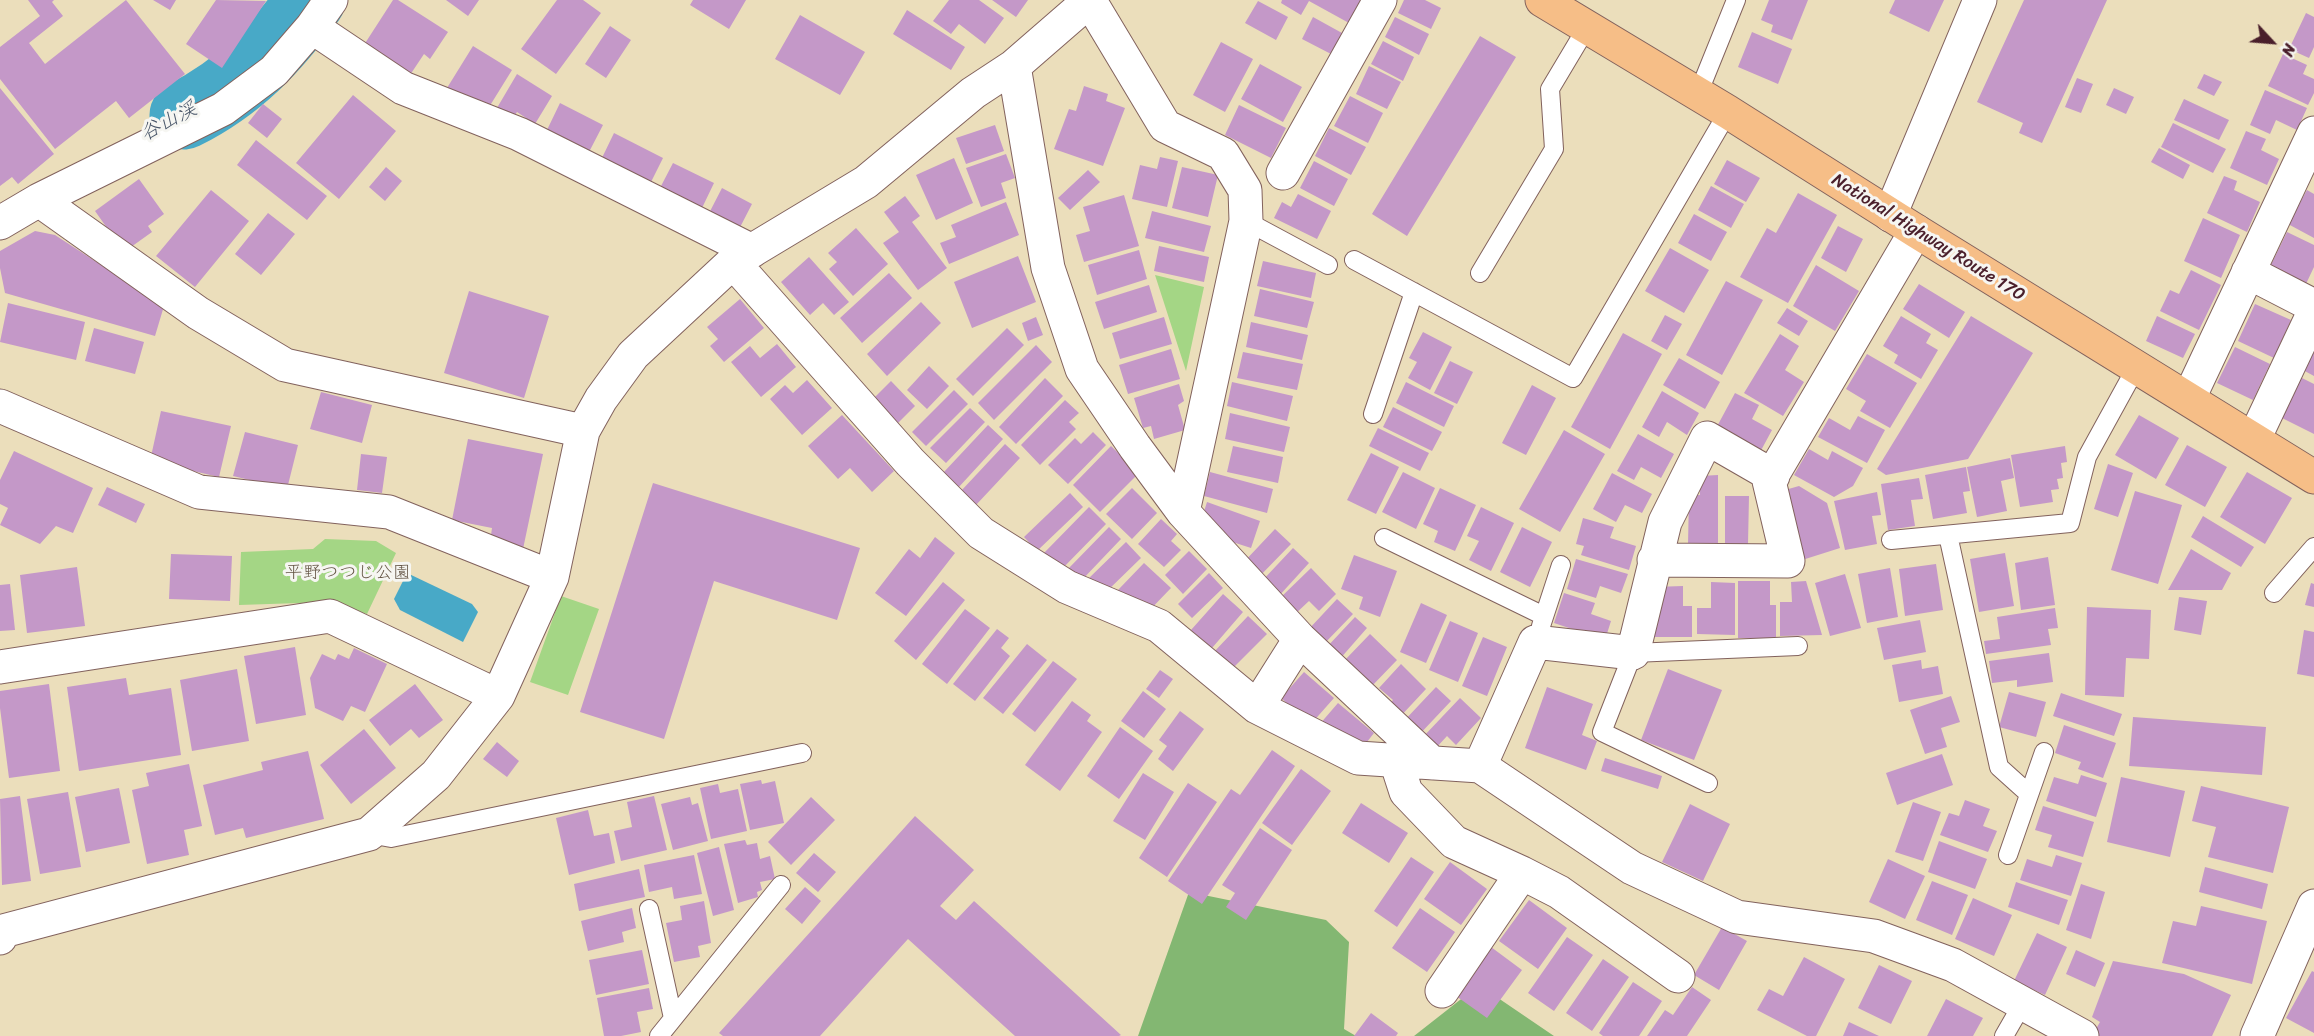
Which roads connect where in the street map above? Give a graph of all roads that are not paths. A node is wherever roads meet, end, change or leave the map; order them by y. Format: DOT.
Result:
graph roads {
  1 [pos="1380,0"];
  2 [pos="1542,0"];
  3 [pos="1737,0"];
  4 [pos="1980,0"];
  5 [pos="1084,2"];
  6 [pos="311,9"];
  7 [pos="1587,27"];
  8 [pos="1014,66"];
  9 [pos="1698,94"];
  10 [pos="1728,112"];
  11 [pos="2310,153"];
  12 [pos="1283,173"];
  13 [pos="39,200"];
  14 [pos="1246,221"];
  15 [pos="0,223"];
  16 [pos="1903,223"];
  17 [pos="742,257"];
  18 [pos="1354,260"];
  19 [pos="1328,265"];
  20 [pos="2248,272"];
  21 [pos="1480,273"];
  22 [pos="1414,292"];
  23 [pos="2314,306"];
  24 [pos="2314,312"];
  25 [pos="2137,366"];
  26 [pos="2189,398"];
  27 [pos="0,406"];
  28 [pos="1372,414"];
  29 [pos="583,431"];
  30 [pos="2254,440"];
  31 [pos="1773,476"];
  32 [pos="2314,477"];
  33 [pos="1184,512"];
  34 [pos="1948,534"];
  35 [pos="1384,538"];
  36 [pos="1892,540"];
  37 [pos="2314,547"];
  38 [pos="1654,560"];
  39 [pos="1562,565"];
  40 [pos="552,578"];
  41 [pos="2274,593"];
  42 [pos="1540,629"];
  43 [pos="1300,639"];
  44 [pos="1798,646"];
  45 [pos="1633,653"];
  46 [pos="0,667"];
  47 [pos="498,696"];
  48 [pos="1257,708"];
  49 [pos="2044,752"];
  50 [pos="802,753"];
  51 [pos="1396,761"];
  52 [pos="1432,763"];
  53 [pos="1480,766"];
  54 [pos="1708,783"];
  55 [pos="2029,794"];
  56 [pos="369,834"];
  57 [pos="2008,855"];
  58 [pos="1522,873"];
  59 [pos="782,885"];
  60 [pos="2314,906"];
  61 [pos="649,909"];
  62 [pos="1,932"];
  63 [pos="2307,944"];
  64 [pos="1678,976"];
  65 [pos="1442,992"];
  66 [pos="2023,1003"];
  67 [pos="672,1018"];
  68 [pos="659,1036"];
  69 [pos="2004,1036"];
  70 [pos="2082,1036"];
  71 [pos="2257,1036"];
  1 -- 12 [label="street"];
  2 -- 7 [label="highway, National Highway Route 170"];
  3 -- 9 [label="lane"];
  4 -- 16 [label="street"];
  5 -- 8 [label="street"];
  5 -- 14 [label="street"];
  6 -- 13 [label="street"];
  6 -- 17 [label="street"];
  7 -- 9 [label="highway, National Highway Route 170"];
  7 -- 21 [label="lane"];
  8 -- 17 [label="street"];
  8 -- 33 [label="street"];
  9 -- 10 [label="highway, National Highway Route 170"];
  10 -- 16 [label="highway, National Highway Route 170"];
  10 -- 22 [label="lane"];
  11 -- 20 [label="street"];
  13 -- 15 [label="street"];
  13 -- 29 [label="street"];
  14 -- 19 [label="lane"];
  14 -- 33 [label="street"];
  16 -- 25 [label="highway, National Highway Route 170"];
  16 -- 31 [label="street"];
  17 -- 29 [label="street"];
  17 -- 48 [label="street"];
  18 -- 22 [label="lane"];
  20 -- 23 [label="street"];
  20 -- 26 [label="street"];
  22 -- 28 [label="lane"];
  24 -- 30 [label="street"];
  25 -- 26 [label="highway, National Highway Route 170"];
  25 -- 34 [label="lane"];
  26 -- 30 [label="highway, National Highway Route 170"];
  27 -- 40 [label="street"];
  29 -- 40 [label="street"];
  30 -- 32 [label="highway, National Highway Route 170"];
  31 -- 38 [label="street"];
  31 -- 38 [label="street"];
  33 -- 43 [label="street"];
  34 -- 36 [label="lane"];
  34 -- 55 [label="lane"];
  35 -- 42 [label="lane"];
  37 -- 41 [label="lane"];
  38 -- 45 [label="street"];
  39 -- 42 [label="lane"];
  40 -- 47 [label="street"];
  42 -- 45 [label="street"];
  42 -- 53 [label="street"];
  43 -- 48 [label="street"];
  43 -- 52 [label="street"];
  44 -- 45 [label="lane"];
  45 -- 54 [label="lane"];
  46 -- 47 [label="street"];
  47 -- 56 [label="street"];
  48 -- 51 [label="street"];
  49 -- 55 [label="lane"];
  50 -- 56 [label="lane"];
  51 -- 52 [label="street"];
  51 -- 58 [label="street"];
  52 -- 53 [label="street"];
  53 -- 66 [label="street"];
  55 -- 57 [label="lane"];
  56 -- 62 [label="street"];
  58 -- 64 [label="street"];
  58 -- 65 [label="street"];
  59 -- 67 [label="lane"];
  60 -- 63 [label="street"];
  61 -- 67 [label="lane"];
  63 -- 71 [label="street"];
  66 -- 69 [label="lane"];
  66 -- 70 [label="street"];
  67 -- 68 [label="lane"];
}
